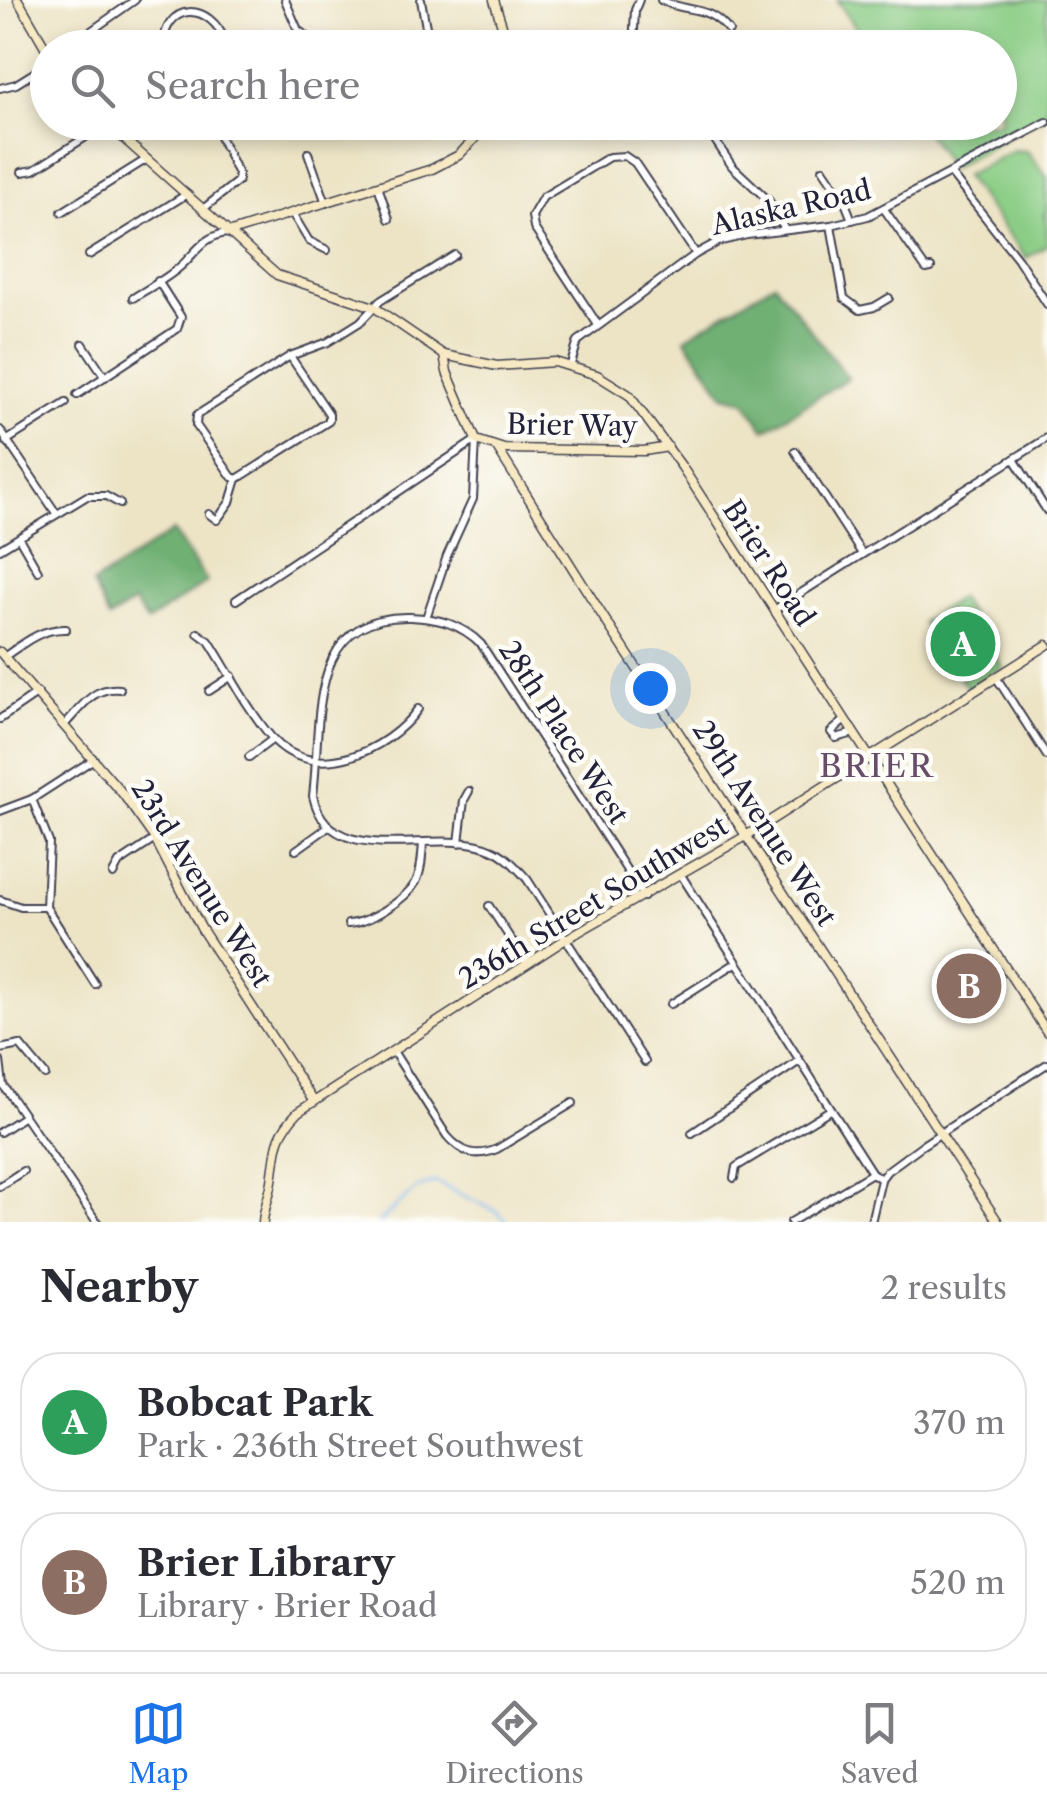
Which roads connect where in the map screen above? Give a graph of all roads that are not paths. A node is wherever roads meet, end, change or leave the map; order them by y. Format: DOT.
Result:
graph roads {
  1 [pos="18,0"];
  2 [pos="134,0"];
  3 [pos="285,0"];
  4 [pos="421,0"];
  5 [pos="494,0"];
  6 [pos="639,0"];
  7 [pos="661,0"];
  8 [pos="426,28"];
  9 [pos="35,30"];
  10 [pos="92,30"];
  11 [pos="168,30"];
  12 [pos="222,30"];
  13 [pos="298,30"];
  14 [pos="503,30"];
  15 [pos="634,30"];
  16 [pos="728,30"];
  17 [pos="30,75"];
  18 [pos="0,88"];
  19 [pos="1047,122"];
  20 [pos="1017,138"];
  21 [pos="83,140"];
  22 [pos="125,140"];
  23 [pos="221,140"];
  24 [pos="473,140"];
  25 [pos="715,140"];
  26 [pos="1014,140"];
  27 [pos="308,153"];
  28 [pos="147,159"];
  29 [pos="823,169"];
  30 [pos="22,172"];
  31 [pos="951,174"];
  32 [pos="378,186"];
  33 [pos="187,194"];
  34 [pos="326,202"];
  35 [pos="203,209"];
  36 [pos="884,209"];
  37 [pos="62,212"];
  38 [pos="292,213"];
  39 [pos="388,218"];
  40 [pos="852,220"];
  41 [pos="831,225"];
  42 [pos="785,230"];
  43 [pos="228,233"];
  44 [pos="326,250"];
  45 [pos="696,254"];
  46 [pos="90,255"];
  47 [pos="455,255"];
  48 [pos="931,268"];
  49 [pos="158,282"];
  50 [pos="133,298"];
  51 [pos="890,298"];
  52 [pos="1047,304"];
  53 [pos="374,307"];
  54 [pos="598,325"];
  55 [pos="83,344"];
  56 [pos="444,355"];
  57 [pos="290,356"];
  58 [pos="571,364"];
  59 [pos="105,377"];
  60 [pos="77,395"];
  61 [pos="66,403"];
  62 [pos="0,430"];
  63 [pos="1047,438"];
  64 [pos="476,440"];
  65 [pos="6,441"];
  66 [pos="668,447"];
  67 [pos="497,448"];
  68 [pos="795,451"];
  69 [pos="1014,460"];
  70 [pos="236,479"];
  71 [pos="120,504"];
  72 [pos="1047,511"];
  73 [pos="56,513"];
  74 [pos="209,514"];
  75 [pos="18,538"];
  76 [pos="0,549"];
  77 [pos="862,554"];
  78 [pos="38,571"];
  79 [pos="236,600"];
  80 [pos="772,610"];
  81 [pos="426,618"];
  82 [pos="66,629"];
  83 [pos="198,633"];
  84 [pos="1047,645"];
  85 [pos="2,654"];
  86 [pos="232,676"];
  87 [pos="996,677"];
  88 [pos="120,688"];
  89 [pos="208,692"];
  90 [pos="38,694"];
  91 [pos="418,709"];
  92 [pos="0,719"];
  93 [pos="841,723"];
  94 [pos="65,724"];
  95 [pos="849,735"];
  96 [pos="272,738"];
  97 [pos="868,756"];
  98 [pos="1047,756"];
  99 [pos="249,757"];
  100 [pos="95,758"];
  101 [pos="317,760"];
  102 [pos="469,791"];
  103 [pos="32,800"];
  104 [pos="1,808"];
  105 [pos="327,828"];
  106 [pos="746,836"];
  107 [pos="155,840"];
  108 [pos="423,842"];
  109 [pos="459,843"];
  110 [pos="296,850"];
  111 [pos="113,874"];
  112 [pos="681,875"];
  113 [pos="644,897"];
  114 [pos="0,900"];
  115 [pos="489,906"];
  116 [pos="46,907"];
  117 [pos="348,924"];
  118 [pos="566,939"];
  119 [pos="736,963"];
  120 [pos="527,964"];
  121 [pos="95,984"];
  122 [pos="671,1004"];
  123 [pos="1047,1032"];
  124 [pos="0,1048"];
  125 [pos="392,1051"];
  126 [pos="0,1061"];
  127 [pos="644,1062"];
  128 [pos="798,1062"];
  129 [pos="1047,1064"];
  130 [pos="45,1075"];
  131 [pos="2,1086"];
  132 [pos="314,1102"];
  133 [pos="572,1103"];
  134 [pos="830,1110"];
  135 [pos="23,1117"];
  136 [pos="0,1132"];
  137 [pos="692,1133"];
  138 [pos="942,1134"];
  139 [pos="24,1170"];
  140 [pos="872,1174"];
  141 [pos="734,1178"];
  142 [pos="881,1179"];
  143 [pos="0,1186"];
  144 [pos="97,1222"];
  145 [pos="263,1222"];
  146 [pos="791,1222"];
  147 [pos="870,1222"];
  148 [pos="998,1222"];
  1 -- 9 [label="street"];
  2 -- 10 [label="street"];
  3 -- 13 [label="street"];
  4 -- 8 [label="street"];
  5 -- 14 [label="street"];
  6 -- 15 [label="street"];
  7 -- 16 [label="street"];
  11 -- 12 [label="street"];
  17 -- 18 [label="street"];
  19 -- 20 [label="street, Alaska Road"];
  21 -- 30 [label="street"];
  22 -- 28 [label="street, Brier Road"];
  23 -- 35 [label="street"];
  24 -- 32 [label="street"];
  25 -- 42 [label="street"];
  26 -- 31 [label="street, Alaska Road"];
  27 -- 34 [label="street"];
  28 -- 33 [label="street, Brier Road"];
  28 -- 37 [label="street"];
  29 -- 40 [label="street"];
  31 -- 36 [label="street, Alaska Road"];
  31 -- 52 [label="street"];
  32 -- 34 [label="street"];
  32 -- 39 [label="street"];
  33 -- 35 [label="street, Brier Road"];
  33 -- 46 [label="street"];
  34 -- 38 [label="street"];
  35 -- 43 [label="street, Brier Road"];
  36 -- 40 [label="street, Alaska Road"];
  36 -- 48 [label="street"];
  38 -- 43 [label="street"];
  38 -- 44 [label="street"];
  40 -- 41 [label="street, Alaska Road"];
  41 -- 42 [label="street, Alaska Road"];
  41 -- 51 [label="street"];
  42 -- 45 [label="street, Alaska Road"];
  43 -- 49 [label="street"];
  43 -- 53 [label="street, Brier Road"];
  45 -- 54 [label="street, Alaska Road"];
  45 -- 54 [label="street"];
  47 -- 53 [label="street"];
  49 -- 50 [label="street"];
  49 -- 59 [label="street"];
  53 -- 56 [label="street, Brier Road"];
  53 -- 57 [label="street"];
  54 -- 58 [label="street, Alaska Road"];
  55 -- 59 [label="street"];
  56 -- 58 [label="street, Brier Road"];
  56 -- 64 [label="street"];
  57 -- 70 [label="street"];
  57 -- 70 [label="street"];
  58 -- 66 [label="street, Brier Road"];
  59 -- 60 [label="street"];
  61 -- 65 [label="street"];
  62 -- 65 [label="street"];
  63 -- 69 [label="street"];
  64 -- 67 [label="street, Brier Way"];
  64 -- 79 [label="street"];
  64 -- 81 [label="street"];
  65 -- 73 [label="street"];
  66 -- 67 [label="street, Brier Way"];
  66 -- 80 [label="street, Brier Road"];
  67 -- 106 [label="street, 29th Avenue West"];
  68 -- 77 [label="street"];
  69 -- 72 [label="street"];
  69 -- 77 [label="street"];
  70 -- 74 [label="street"];
  71 -- 73 [label="street"];
  73 -- 75 [label="street"];
  75 -- 76 [label="street"];
  75 -- 78 [label="street"];
  77 -- 80 [label="street"];
  80 -- 93 [label="street, Brier Road"];
  81 -- 101 [label="street"];
  81 -- 113 [label="street, 28th Place West"];
  82 -- 85 [label="street"];
  83 -- 86 [label="street"];
  84 -- 87 [label="street, 236th Street Southwest"];
  85 -- 90 [label="street, 23rd Avenue West"];
  86 -- 89 [label="street"];
  86 -- 96 [label="street"];
  87 -- 97 [label="street, 236th Street Southwest"];
  87 -- 98 [label="street"];
  88 -- 94 [label="street"];
  90 -- 92 [label="street"];
  90 -- 94 [label="street, 23rd Avenue West"];
  91 -- 101 [label="street"];
  93 -- 95 [label="street, Brier Road"];
  93 -- 95 [label="street"];
  94 -- 100 [label="street, 23rd Avenue West"];
  95 -- 97 [label="street, Brier Road"];
  96 -- 99 [label="street"];
  96 -- 101 [label="street"];
  97 -- 106 [label="street, 236th Street Southwest"];
  97 -- 123 [label="street, Brier Road"];
  100 -- 103 [label="street"];
  100 -- 107 [label="street, 23rd Avenue West"];
  101 -- 105 [label="street"];
  102 -- 109 [label="street"];
  103 -- 104 [label="street"];
  103 -- 116 [label="street"];
  105 -- 108 [label="street"];
  105 -- 110 [label="street"];
  106 -- 112 [label="street, 236th Street Southwest"];
  106 -- 138 [label="street, 29th Avenue West"];
  107 -- 111 [label="street"];
  107 -- 132 [label="street, 23rd Avenue West"];
  108 -- 109 [label="street"];
  108 -- 117 [label="street"];
  109 -- 118 [label="street"];
  112 -- 113 [label="street, 236th Street Southwest"];
  112 -- 119 [label="street"];
  113 -- 118 [label="street, 236th Street Southwest"];
  114 -- 116 [label="street"];
  115 -- 120 [label="street"];
  116 -- 121 [label="street"];
  118 -- 120 [label="street, 236th Street Southwest"];
  118 -- 127 [label="street"];
  119 -- 122 [label="street"];
  119 -- 128 [label="street"];
  120 -- 125 [label="street, 236th Street Southwest"];
  124 -- 130 [label="street"];
  125 -- 132 [label="street, 236th Street Southwest"];
  125 -- 133 [label="street"];
  126 -- 131 [label="street"];
  128 -- 134 [label="street"];
  128 -- 137 [label="street"];
  129 -- 138 [label="street"];
  131 -- 135 [label="street"];
  132 -- 145 [label="street, 236th Street Southwest"];
  134 -- 140 [label="street"];
  134 -- 141 [label="street"];
  135 -- 136 [label="street"];
  135 -- 144 [label="street"];
  138 -- 142 [label="street"];
  138 -- 148 [label="street, 29th Avenue West"];
  139 -- 143 [label="street"];
  140 -- 142 [label="street"];
  140 -- 146 [label="street"];
  142 -- 147 [label="street"];
}
